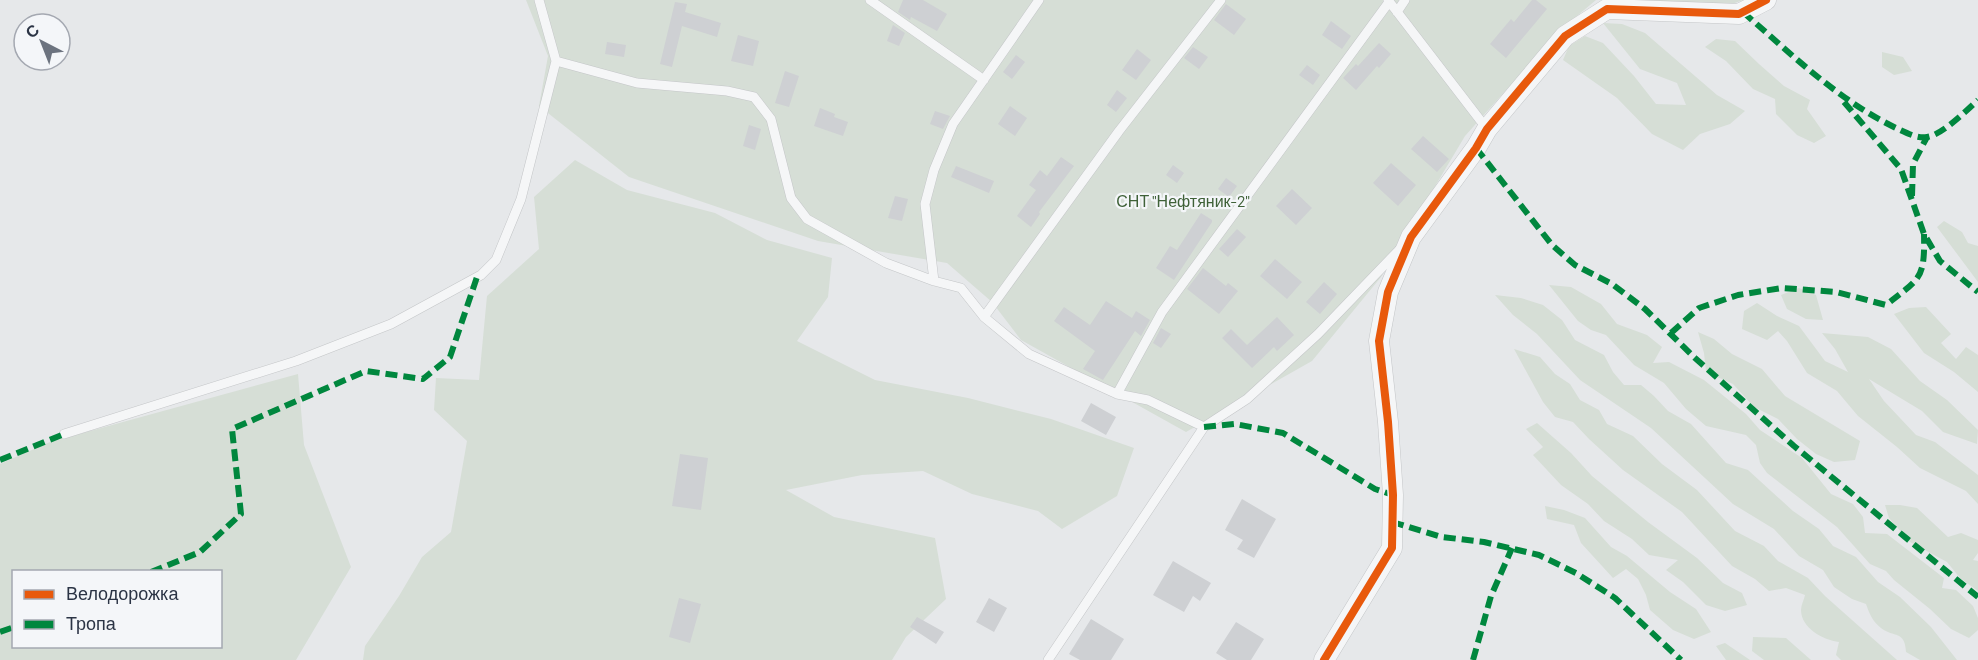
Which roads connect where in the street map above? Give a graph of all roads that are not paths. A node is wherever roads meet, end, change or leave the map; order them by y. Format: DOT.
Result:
graph roads {
  1 [pos="539,0"];
  2 [pos="870,0"];
  3 [pos="1039,0"];
  4 [pos="1221,0"];
  5 [pos="1405,0"];
  6 [pos="1766,0"];
  7 [pos="1388,1"];
  8 [pos="1607,4"];
  9 [pos="1397,12"];
  10 [pos="556,61"];
  11 [pos="984,80"];
  12 [pos="1487,129"];
  13 [pos="1411,237"];
  14 [pos="934,281"];
  15 [pos="984,316"];
  16 [pos="1117,394"];
  17 [pos="1204,427"];
  18 [pos="64,434"];
  19 [pos="1048,660"];
  20 [pos="1324,660"];
  1 -- 10 [label="lane"];
  2 -- 11 [label="lane"];
  3 -- 11 [label="lane"];
  4 -- 15 [label="lane"];
  5 -- 9 [label="lane"];
  6 -- 8 [label="street"];
  7 -- 9 [label="lane"];
  7 -- 16 [label="lane"];
  8 -- 12 [label="street"];
  9 -- 12 [label="lane"];
  10 -- 14 [label="lane"];
  10 -- 18 [label="lane"];
  11 -- 14 [label="lane"];
  12 -- 13 [label="street"];
  13 -- 17 [label="lane"];
  13 -- 20 [label="street"];
  14 -- 15 [label="lane"];
  15 -- 16 [label="lane"];
  16 -- 17 [label="lane"];
  17 -- 19 [label="lane"];
}
